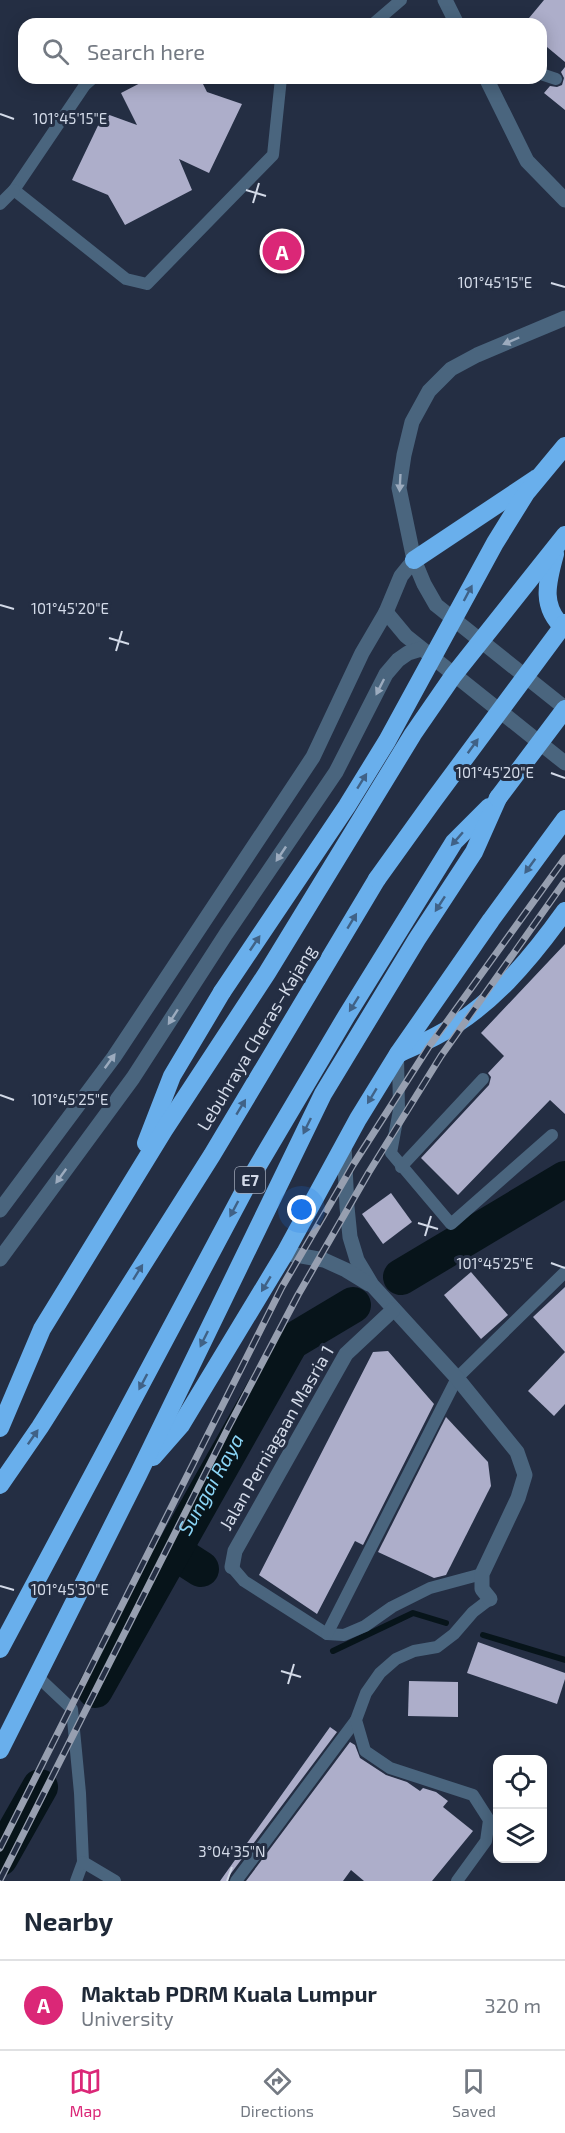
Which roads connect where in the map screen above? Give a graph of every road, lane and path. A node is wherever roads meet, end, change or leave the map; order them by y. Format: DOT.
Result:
graph roads {
  1 [pos="401,0"];
  2 [pos="445,0"];
  3 [pos="381,18"];
  4 [pos="454,18"];
  5 [pos="547,76"];
  6 [pos="556,79"];
  7 [pos="86,84"];
  8 [pos="280,84"];
  9 [pos="489,84"];
  10 [pos="14,190"];
  11 [pos="565,200"];
  12 [pos="0,204"];
  13 [pos="565,318"];
  14 [pos="565,446"];
  15 [pos="565,459"];
  16 [pos="561,539"];
  17 [pos="414,560"];
  18 [pos="387,612"];
  19 [pos="565,623"];
  20 [pos="565,629"];
  21 [pos="480,642"];
  22 [pos="421,649"];
  23 [pos="453,676"];
  24 [pos="565,709"];
  25 [pos="565,763"];
  26 [pos="498,798"];
  27 [pos="565,819"];
  28 [pos="565,911"];
  29 [pos="398,1054"];
  30 [pos="483,1079"];
  31 [pos="552,1135"];
  32 [pos="344,1145"];
  33 [pos="401,1167"];
  34 [pos="129,1187"];
  35 [pos="0,1209"];
  36 [pos="285,1253"];
  37 [pos="0,1259"];
  38 [pos="565,1272"];
  39 [pos="372,1285"];
  40 [pos="393,1310"];
  41 [pos="457,1378"];
  42 [pos="0,1428"];
  43 [pos="138,1475"];
  44 [pos="0,1485"];
  45 [pos="232,1567"];
  46 [pos="482,1574"];
  47 [pos="490,1599"];
  48 [pos="327,1634"];
  49 [pos="0,1649"];
  50 [pos="38,1677"];
  51 [pos="356,1720"];
  52 [pos="0,1750"];
  53 [pos="83,1862"];
  54 [pos="76,1881"];
  55 [pos="115,1881"];
  56 [pos="236,1881"];
  57 [pos="457,1881"];
  1 -- 3 [label="lane"];
  2 -- 4 [label="street"];
  5 -- 6 [label="lane"];
  7 -- 10 [label="lane"];
  8 -- 10 [label="lane"];
  9 -- 11 [label="street"];
  10 -- 12 [label="lane"];
  13 -- 17 [label="street, one-way"];
  34 -- 14 [label="highway, one-way, bridge"];
  15 -- 17 [label="highway"];
  16 -- 20 [label="highway"];
  16 -- 21 [label="highway"];
  17 -- 18 [label="street"];
  17 -- 21 [label="street"];
  18 -- 22 [label="street"];
  35 -- 18 [label="street, one-way"];
  44 -- 19 [label="highway, Lebuhraya Cheras–Kajang / E7, one-way, bridge"];
  21 -- 23 [label="highway"];
  21 -- 24 [label="street"];
  22 -- 23 [label="street"];
  22 -- 37 [label="street, one-way"];
  23 -- 25 [label="street"];
  23 -- 34 [label="highway"];
  24 -- 26 [label="highway, E7, bridge"];
  26 -- 43 [label="highway, E7, one-way"];
  26 -- 49 [label="highway, E7, one-way"];
  27 -- 29 [label="highway, one-way"];
  28 -- 29 [label="highway"];
  29 -- 32 [label="highway, one-way"];
  29 -- 33 [label="lane"];
  30 -- 33 [label="lane"];
  31 -- 33 [label="lane"];
  32 -- 36 [label="highway"];
  32 -- 39 [label="street"];
  34 -- 42 [label="highway"];
  36 -- 39 [label="street"];
  36 -- 43 [label="highway, one-way"];
  38 -- 41 [label="lane"];
  39 -- 40 [label="street"];
  40 -- 41 [label="street"];
  40 -- 45 [label="street, Jalan Perniagaan Masria 1"];
  41 -- 46 [label="street"];
  41 -- 48 [label="lane"];
  43 -- 50 [label="highway, E7"];
  45 -- 48 [label="lane"];
  46 -- 47 [label="street"];
  46 -- 48 [label="lane"];
  47 -- 51 [label="lane"];
  50 -- 52 [label="highway, E7"];
  50 -- 53 [label="lane"];
  51 -- 56 [label="lane"];
  51 -- 57 [label="lane"];
  53 -- 54 [label="lane"];
  53 -- 55 [label="lane"];
}
